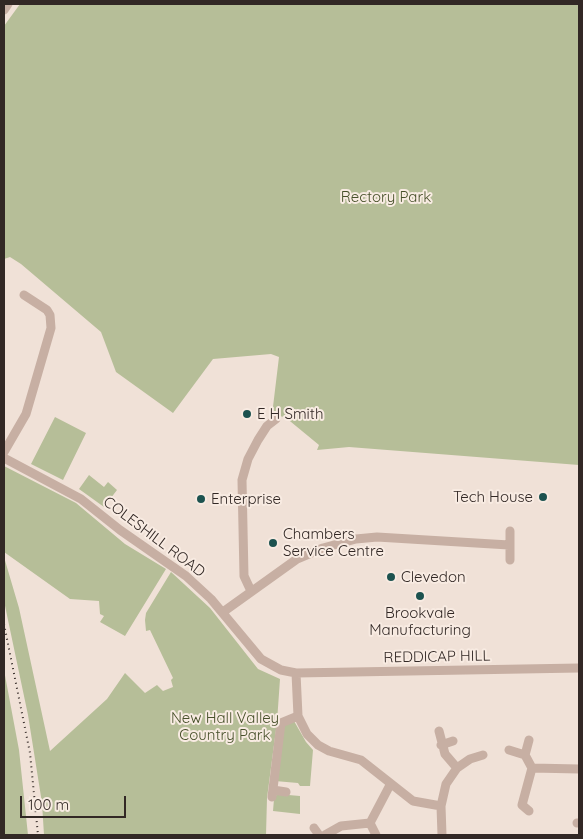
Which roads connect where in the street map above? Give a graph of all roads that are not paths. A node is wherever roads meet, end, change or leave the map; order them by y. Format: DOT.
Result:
graph roads {
  1 [pos="8,4"];
  2 [pos="4,10"];
  3 [pos="24,295"];
  4 [pos="276,419"];
  5 [pos="4,452"];
  6 [pos="4,458"];
  7 [pos="510,531"];
  8 [pos="509,545"];
  9 [pos="510,560"];
  10 [pos="251,591"];
  11 [pos="223,612"];
  12 [pos="579,668"];
  13 [pos="296,673"];
  14 [pos="298,716"];
  15 [pos="439,730"];
  16 [pos="529,740"];
  17 [pos="453,741"];
  18 [pos="442,745"];
  19 [pos="509,750"];
  20 [pos="483,755"];
  21 [pos="525,755"];
  22 [pos="457,768"];
  23 [pos="532,768"];
  24 [pos="579,769"];
  25 [pos="390,785"];
  26 [pos="286,792"];
  27 [pos="512,804"];
  28 [pos="522,804"];
  29 [pos="441,806"];
  30 [pos="529,812"];
  31 [pos="370,823"];
  32 [pos="325,835"];
  33 [pos="376,835"];
  34 [pos="442,835"];
  1 -- 2 [label="street"];
  3 -- 5 [label="street"];
  4 -- 10 [label="street"];
  6 -- 11 [label="street, COLESHILL ROAD"];
  7 -- 8 [label="street"];
  8 -- 9 [label="street"];
  8 -- 10 [label="street"];
  10 -- 11 [label="street"];
  11 -- 13 [label="street, COLESHILL ROAD"];
  12 -- 13 [label="street, REDDICAP HILL"];
  13 -- 14 [label="street"];
  14 -- 25 [label="street"];
  14 -- 26 [label="street"];
  15 -- 18 [label="street"];
  16 -- 21 [label="street"];
  17 -- 18 [label="street"];
  18 -- 22 [label="street"];
  19 -- 21 [label="street"];
  20 -- 22 [label="street"];
  21 -- 23 [label="street"];
  22 -- 29 [label="street"];
  23 -- 24 [label="street"];
  23 -- 28 [label="street"];
  25 -- 29 [label="street"];
  25 -- 31 [label="street"];
  27 -- 28 [label="street"];
  28 -- 30 [label="street"];
  29 -- 34 [label="street"];
  31 -- 32 [label="street"];
  31 -- 33 [label="street"];
}
